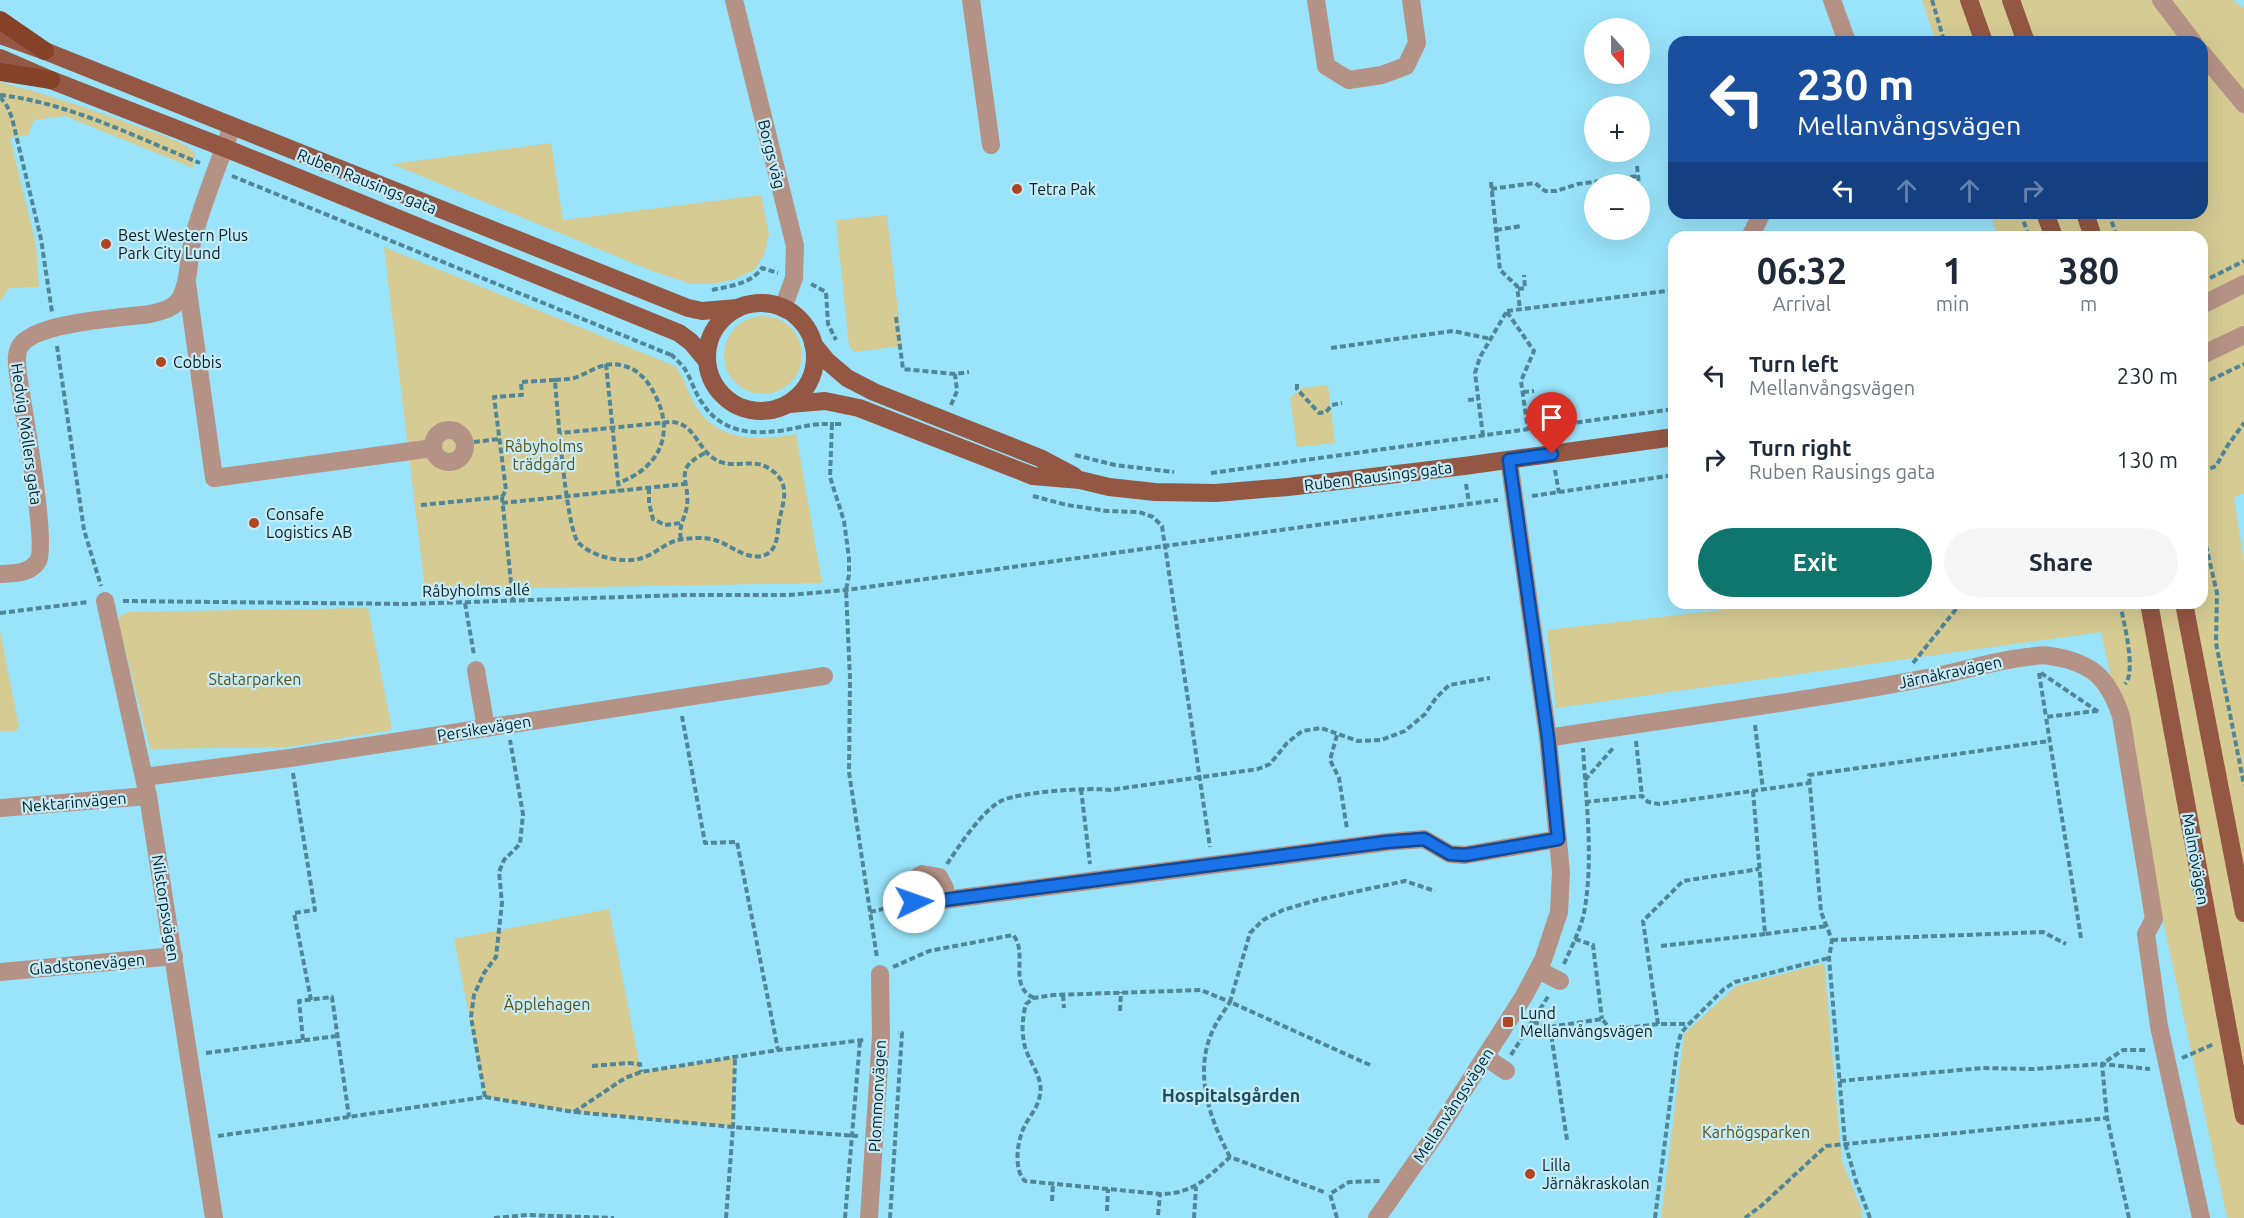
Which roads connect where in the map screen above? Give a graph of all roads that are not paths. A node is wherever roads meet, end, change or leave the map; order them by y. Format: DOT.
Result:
graph roads {
  1 [pos="734,0"];
  2 [pos="971,0"];
  3 [pos="1316,0"];
  4 [pos="1411,0"];
  5 [pos="1832,0"];
  6 [pos="1969,0"];
  7 [pos="2011,0"];
  8 [pos="2161,0"];
  9 [pos="0,20"];
  10 [pos="0,35"];
  11 [pos="1845,36"];
  12 [pos="1982,36"];
  13 [pos="2024,36"];
  14 [pos="2188,36"];
  15 [pos="45,51"];
  16 [pos="0,58"];
  17 [pos="2208,60"];
  18 [pos="0,72"];
  19 [pos="51,80"];
  20 [pos="2244,104"];
  21 [pos="232,126"];
  22 [pos="991,145"];
  23 [pos="225,148"];
  24 [pos="187,283"];
  25 [pos="2244,284"];
  26 [pos="2208,301"];
  27 [pos="738,308"];
  28 [pos="783,308"];
  29 [pos="2244,335"];
  30 [pos="813,344"];
  31 [pos="2208,352"];
  32 [pos="707,361"];
  33 [pos="789,404"];
  34 [pos="1668,438"];
  35 [pos="465,443"];
  36 [pos="1509,460"];
  37 [pos="1080,480"];
  38 [pos="0,574"];
  39 [pos="105,601"];
  40 [pos="2150,609"];
  41 [pos="2185,609"];
  42 [pos="476,670"];
  43 [pos="824,676"];
  44 [pos="486,728"];
  45 [pos="1548,738"];
  46 [pos="144,777"];
  47 [pos="148,796"];
  48 [pos="0,808"];
  49 [pos="1558,839"];
  50 [pos="944,900"];
  51 [pos="2244,913"];
  52 [pos="174,956"];
  53 [pos="1538,970"];
  54 [pos="0,972"];
  55 [pos="879,974"];
  56 [pos="1560,981"];
  57 [pos="1485,1058"];
  58 [pos="1506,1071"];
  59 [pos="2244,1116"];
  60 [pos="214,1218"];
  61 [pos="869,1218"];
  62 [pos="1377,1218"];
  63 [pos="2201,1218"];
  1 -- 28 [label="street, Borgs väg"];
  2 -- 22 [label="street"];
  3 -- 4 [label="street"];
  5 -- 11 [label="street"];
  6 -- 12 [label="main road"];
  7 -- 13 [label="main road"];
  8 -- 14 [label="street"];
  9 -- 15 [label="highway"];
  10 -- 15 [label="main road, Ruben Rausings gata"];
  15 -- 21 [label="main road, Ruben Rausings gata"];
  16 -- 19 [label="main road, Ruben Rausings gata"];
  17 -- 20 [label="street"];
  18 -- 19 [label="highway"];
  19 -- 23 [label="main road, Ruben Rausings gata"];
  21 -- 23 [label="street, Hedvig Möllers gata"];
  21 -- 27 [label="main road, Ruben Rausings gata"];
  23 -- 24 [label="street, Hedvig Möllers gata"];
  23 -- 32 [label="main road, Ruben Rausings gata"];
  24 -- 35 [label="street, Hedvig Möllers gata"];
  24 -- 38 [label="street, Hedvig Möllers gata"];
  25 -- 26 [label="street"];
  27 -- 28 [label="main road, Ruben Rausings gata"];
  27 -- 32 [label="main road"];
  28 -- 30 [label="main road, Ruben Rausings gata"];
  29 -- 31 [label="street"];
  30 -- 33 [label="main road"];
  30 -- 37 [label="main road, Ruben Rausings gata"];
  32 -- 33 [label="main road, Ruben Rausings gata"];
  33 -- 37 [label="main road, Ruben Rausings gata"];
  34 -- 36 [label="main road, Ruben Rausings gata"];
  36 -- 37 [label="main road, Ruben Rausings gata"];
  36 -- 45 [label="street, Mellanvångsvägen"];
  39 -- 46 [label="street, Nilstorpsvägen"];
  40 -- 59 [label="main road, Malmövägen"];
  41 -- 51 [label="main road"];
  42 -- 44 [label="street"];
  43 -- 44 [label="street, Persikevägen"];
  44 -- 46 [label="street, Persikevägen"];
  45 -- 49 [label="street, Mellanvångsvägen"];
  45 -- 63 [label="street, Järnåkravägen"];
  46 -- 47 [label="street, Nilstorpsvägen"];
  47 -- 48 [label="street, Nektarinvägen"];
  47 -- 52 [label="street, Nilstorpsvägen"];
  49 -- 50 [label="street"];
  49 -- 53 [label="street, Mellanvångsvägen"];
  50 -- 50 [label="street"];
  52 -- 54 [label="street, Gladstonevägen"];
  52 -- 60 [label="street, Nilstorpsvägen"];
  53 -- 56 [label="street"];
  53 -- 57 [label="street, Mellanvångsvägen"];
  55 -- 61 [label="street, Plommonvägen"];
  57 -- 58 [label="street"];
  57 -- 62 [label="street, Mellanvångsvägen"];
}
